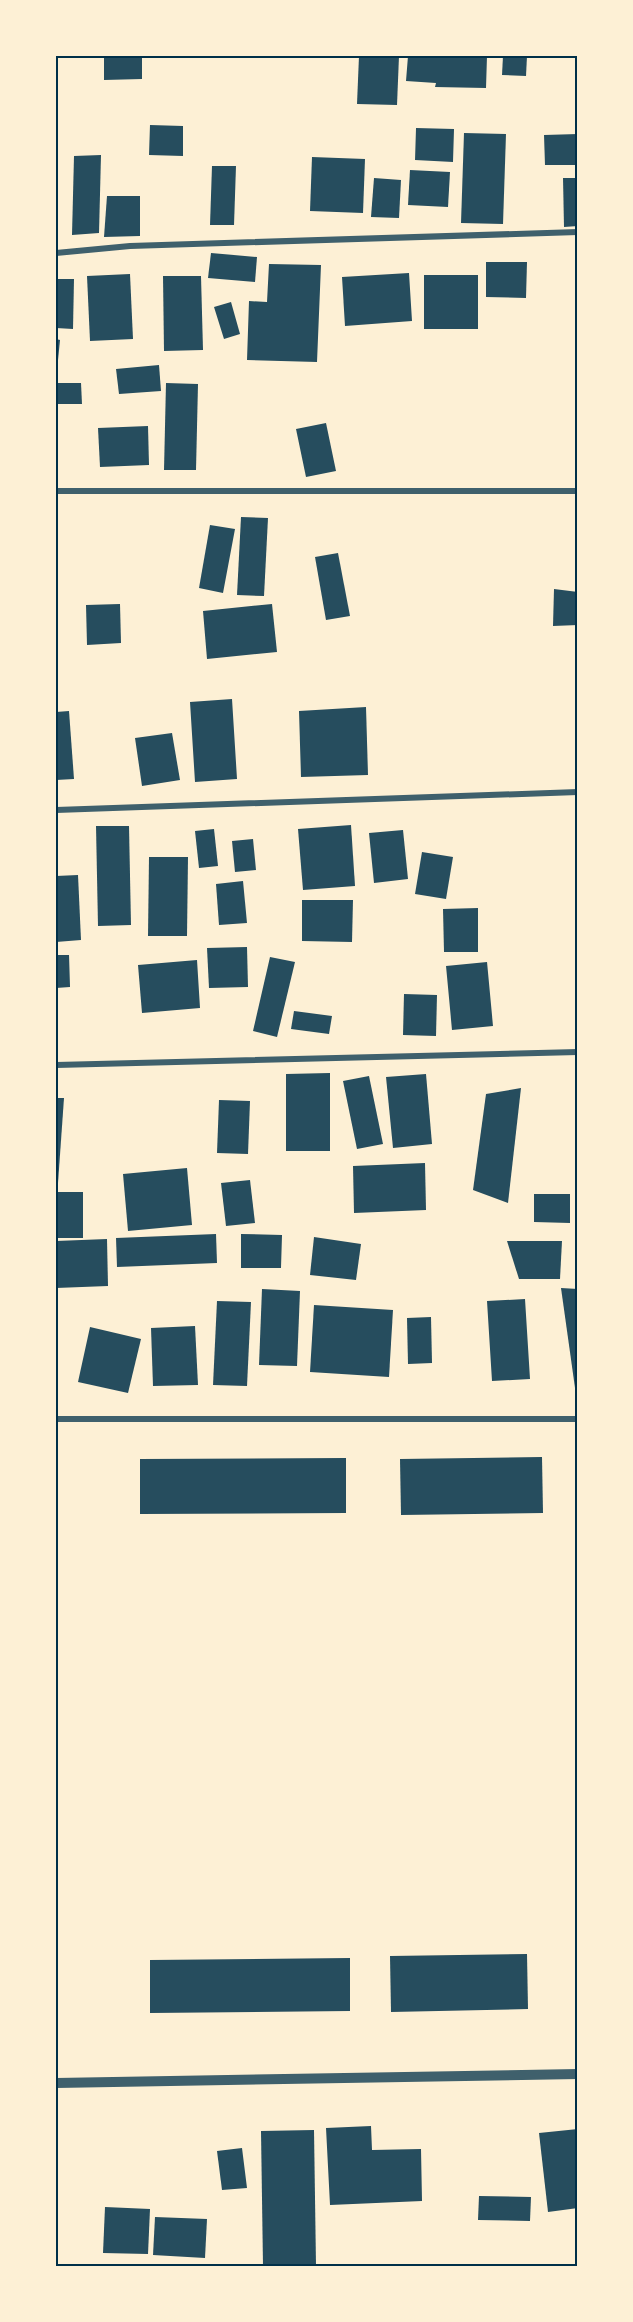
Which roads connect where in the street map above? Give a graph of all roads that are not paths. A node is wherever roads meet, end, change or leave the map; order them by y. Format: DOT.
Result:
graph roads {
  1 [pos="578,232"];
  2 [pos="56,253"];
  3 [pos="578,491"];
  4 [pos="56,492"];
  5 [pos="578,792"];
  6 [pos="56,810"];
  7 [pos="578,1052"];
  8 [pos="56,1065"];
  9 [pos="56,1419"];
  10 [pos="578,1419"];
  11 [pos="578,2074"];
  12 [pos="56,2083"];
  1 -- 2 [label="street"];
  3 -- 4 [label="street"];
  5 -- 6 [label="street"];
  7 -- 8 [label="street"];
  9 -- 10 [label="street"];
  11 -- 12 [label="street"];
}
